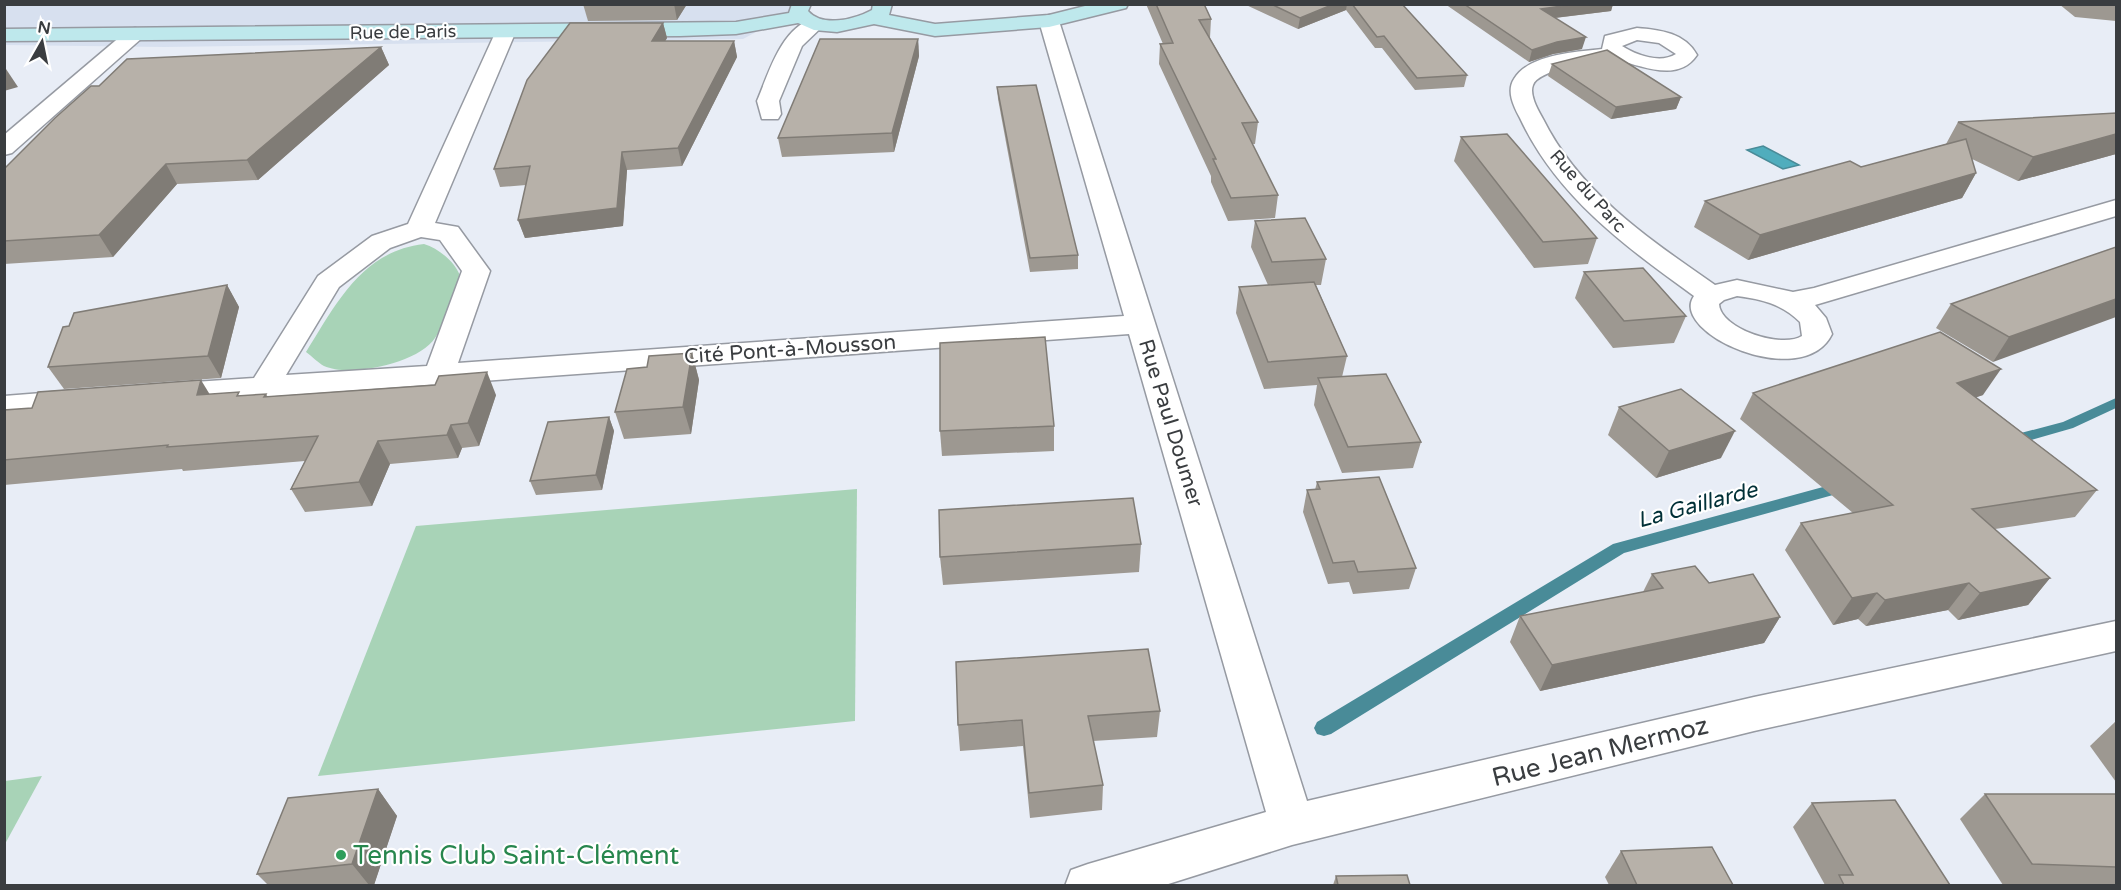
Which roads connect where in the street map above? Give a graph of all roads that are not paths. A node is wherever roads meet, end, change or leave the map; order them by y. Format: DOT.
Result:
graph roads {
  1 [pos="1112,5"];
  2 [pos="879,11"];
  3 [pos="806,15"];
  4 [pos="1049,21"];
  5 [pos="506,31"];
  6 [pos="4,34"];
  7 [pos="135,34"];
  8 [pos="1618,53"];
  9 [pos="770,114"];
  10 [pos="4,148"];
  11 [pos="2116,208"];
  12 [pos="419,229"];
  13 [pos="1711,295"];
  14 [pos="1790,301"];
  15 [pos="1141,324"];
  16 [pos="439,374"];
  17 [pos="264,387"];
  18 [pos="4,406"];
  19 [pos="2116,636"];
  20 [pos="1292,825"];
  21 [pos="1088,885"];
  1 -- 4 [label="street"];
  2 -- 3 [label="street, Rue de Paris"];
  2 -- 4 [label="street"];
  3 -- 5 [label="street, Rue de Paris"];
  3 -- 9 [label="street"];
  4 -- 15 [label="street, Rue Paul Doumer"];
  5 -- 7 [label="street, Rue de Paris"];
  5 -- 12 [label="street"];
  6 -- 7 [label="street, Rue de Paris"];
  7 -- 10 [label="street"];
  8 -- 13 [label="street, Rue du Parc"];
  11 -- 14 [label="street"];
  12 -- 16 [label="street"];
  12 -- 17 [label="street"];
  13 -- 14 [label="street"];
  13 -- 14 [label="street"];
  15 -- 16 [label="street, Cité Pont-à-Mousson"];
  15 -- 20 [label="street, Rue Paul Doumer"];
  16 -- 17 [label="street, Cité Pont-à-Mousson"];
  17 -- 18 [label="street, Cité Pont-à-Mousson"];
  19 -- 20 [label="street, Rue Jean Mermoz"];
  20 -- 21 [label="street, Rue Jean Mermoz"];
}
